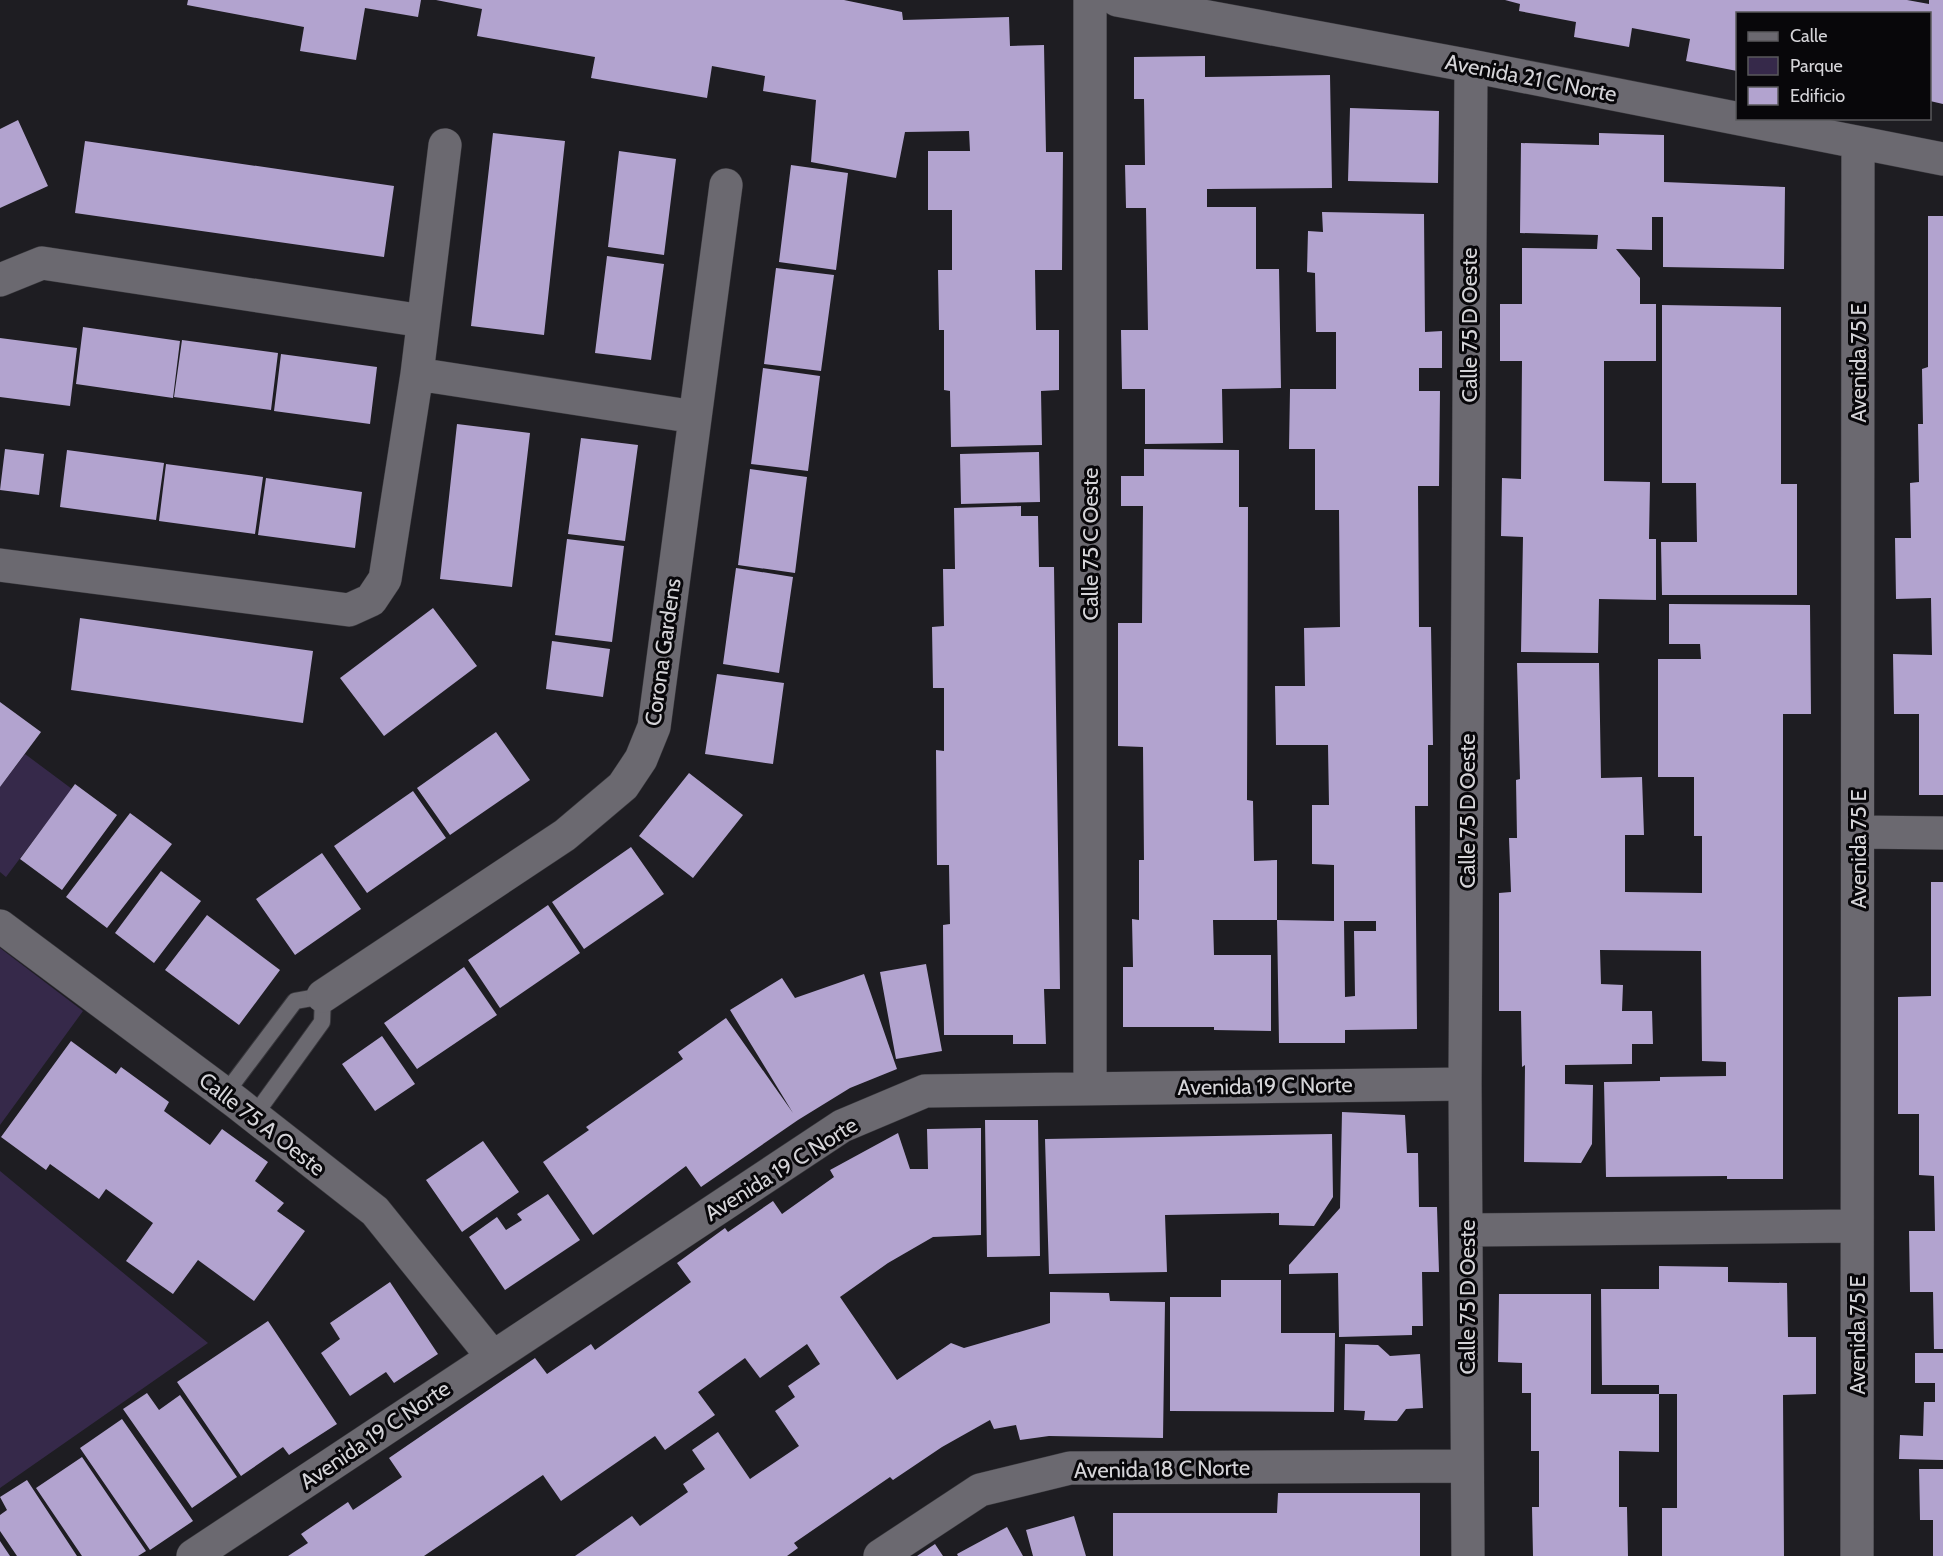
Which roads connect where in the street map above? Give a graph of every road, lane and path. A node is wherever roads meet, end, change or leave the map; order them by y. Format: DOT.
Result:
graph roads {
  1 [pos="1090,0"];
  2 [pos="1117,0"];
  3 [pos="1471,66"];
  4 [pos="1736,119"];
  5 [pos="1742,120"];
  6 [pos="1858,143"];
  7 [pos="445,145"];
  8 [pos="1943,159"];
  9 [pos="726,185"];
  10 [pos="0,280"];
  11 [pos="423,321"];
  12 [pos="417,374"];
  13 [pos="695,417"];
  14 [pos="0,565"];
  15 [pos="1858,831"];
  16 [pos="1943,832"];
  17 [pos="0,926"];
  18 [pos="323,996"];
  19 [pos="1465,1084"];
  20 [pos="1090,1088"];
  21 [pos="225,1094"];
  22 [pos="254,1116"];
  23 [pos="1857,1226"];
  24 [pos="1468,1230"];
  25 [pos="492,1356"];
  26 [pos="1466,1466"];
  27 [pos="193,1556"];
  28 [pos="880,1556"];
  29 [pos="1468,1556"];
  30 [pos="1857,1556"];
  1 -- 20 [label="street, Calle 75 C Oeste"];
  2 -- 3 [label="street, Avenida 21 C Norte"];
  3 -- 4 [label="street, Avenida 21 C Norte"];
  3 -- 19 [label="street, Calle 75 D Oeste"];
  5 -- 6 [label="street, Avenida 21 C Norte"];
  6 -- 8 [label="street, Avenida 21 C Norte"];
  6 -- 15 [label="street, Avenida 75 E"];
  7 -- 11 [label="street"];
  9 -- 13 [label="street, Corona Gardens"];
  10 -- 11 [label="street"];
  11 -- 12 [label="street"];
  12 -- 13 [label="street"];
  12 -- 14 [label="street"];
  13 -- 18 [label="street, Corona Gardens"];
  15 -- 16 [label="street"];
  15 -- 23 [label="street, Avenida 75 E"];
  17 -- 21 [label="street, Calle 75 A Oeste"];
  18 -- 21 [label="lane"];
  18 -- 22 [label="lane"];
  19 -- 20 [label="street, Avenida 19 C Norte"];
  19 -- 24 [label="street, Calle 75 D Oeste"];
  20 -- 25 [label="street, Avenida 19 C Norte"];
  21 -- 22 [label="street, Calle 75 A Oeste"];
  22 -- 25 [label="street, Calle 75 A Oeste"];
  23 -- 24 [label="street"];
  23 -- 30 [label="street, Avenida 75 E"];
  24 -- 26 [label="street, Calle 75 D Oeste"];
  25 -- 27 [label="street, Avenida 19 C Norte"];
  26 -- 28 [label="street, Avenida 18 C Norte"];
  26 -- 29 [label="street, Calle 75 D Oeste"];
}
